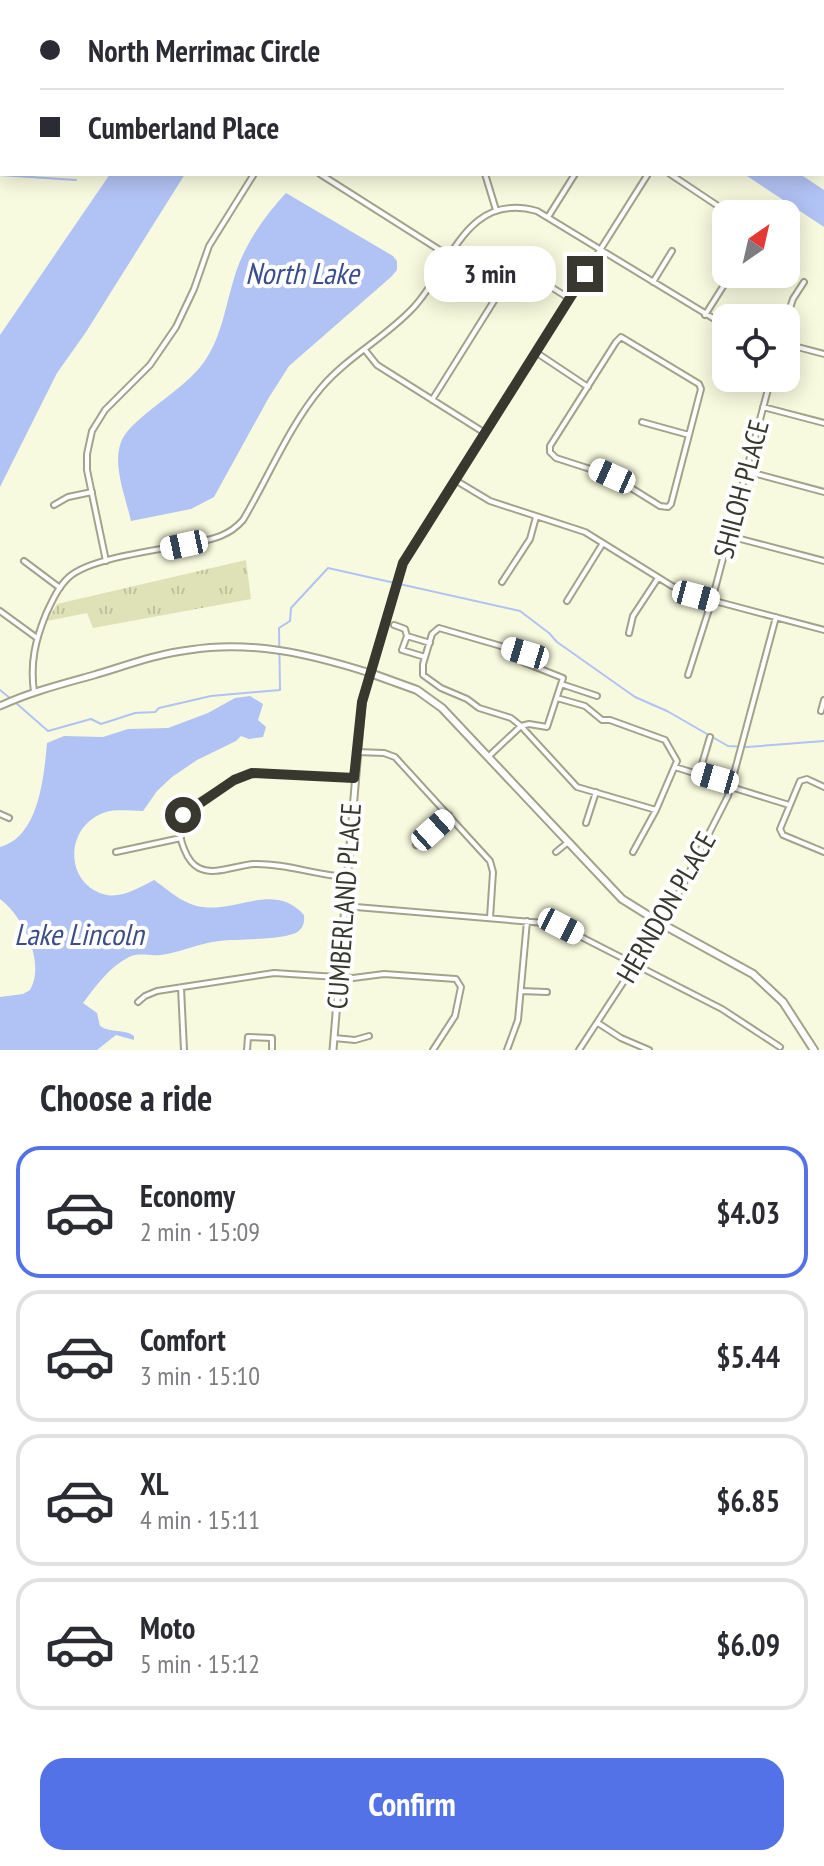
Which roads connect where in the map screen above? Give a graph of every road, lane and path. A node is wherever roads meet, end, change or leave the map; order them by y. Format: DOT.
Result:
graph roads {
  1 [pos="253,176"];
  2 [pos="323,176"];
  3 [pos="486,176"];
  4 [pos="574,176"];
  5 [pos="647,176"];
  6 [pos="673,176"];
  7 [pos="712,202"];
  8 [pos="496,210"];
  9 [pos="548,217"];
  10 [pos="601,249"];
  11 [pos="672,251"];
  12 [pos="449,256"];
  13 [pos="653,282"];
  14 [pos="804,282"];
  15 [pos="722,288"];
  16 [pos="570,299"];
  17 [pos="794,304"];
  18 [pos="705,315"];
  19 [pos="712,319"];
  20 [pos="800,348"];
  21 [pos="365,350"];
  22 [pos="536,353"];
  23 [pos="824,354"];
  24 [pos="588,387"];
  25 [pos="767,392"];
  26 [pos="432,400"];
  27 [pos="763,407"];
  28 [pos="642,422"];
  29 [pos="824,423"];
  30 [pos="485,433"];
  31 [pos="689,435"];
  32 [pos="746,471"];
  33 [pos="455,480"];
  34 [pos="92,492"];
  35 [pos="824,492"];
  36 [pos="54,505"];
  37 [pos="536,517"];
  38 [pos="729,536"];
  39 [pos="603,543"];
  40 [pos="24,561"];
  41 [pos="106,561"];
  42 [pos="824,561"];
  43 [pos="658,578"];
  44 [pos="502,582"];
  45 [pos="60,588"];
  46 [pos="712,600"];
  47 [pos="567,601"];
  48 [pos="0,611"];
  49 [pos="776,617"];
  50 [pos="394,625"];
  51 [pos="824,630"];
  52 [pos="629,633"];
  53 [pos="407,636"];
  54 [pos="37,638"];
  55 [pos="430,643"];
  56 [pos="425,657"];
  57 [pos="370,673"];
  58 [pos="688,675"];
  59 [pos="561,684"];
  60 [pos="34,692"];
  61 [pos="597,696"];
  62 [pos="557,698"];
  63 [pos="824,700"];
  64 [pos="0,706"];
  65 [pos="821,711"];
  66 [pos="521,726"];
  67 [pos="710,737"];
  68 [pos="356,752"];
  69 [pos="488,757"];
  70 [pos="675,767"];
  71 [pos="699,774"];
  72 [pos="354,778"];
  73 [pos="732,786"];
  74 [pos="824,787"];
  75 [pos="596,792"];
  76 [pos="789,805"];
  77 [pos="656,810"];
  78 [pos="0,814"];
  79 [pos="449,815"];
  80 [pos="9,818"];
  81 [pos="586,823"];
  82 [pos="181,838"];
  83 [pos="567,843"];
  84 [pos="416,845"];
  85 [pos="116,852"];
  86 [pos="556,852"];
  87 [pos="633,852"];
  88 [pos="824,852"];
  89 [pos="346,877"];
  90 [pos="344,906"];
  91 [pos="490,918"];
  92 [pos="527,921"];
  93 [pos="662,924"];
  94 [pos="636,963"];
  95 [pos="338,977"];
  96 [pos="181,987"];
  97 [pos="521,991"];
  98 [pos="547,992"];
  99 [pos="138,1002"];
  100 [pos="597,1022"];
  101 [pos="369,1036"];
  102 [pos="334,1038"];
  103 [pos="780,1047"];
  104 [pos="184,1050"];
  105 [pos="247,1050"];
  106 [pos="272,1050"];
  107 [pos="333,1050"];
  108 [pos="433,1050"];
  109 [pos="507,1050"];
  110 [pos="579,1050"];
  111 [pos="649,1050"];
  112 [pos="814,1050"];
  1 -- 34 [label="street"];
  2 -- 12 [label="street"];
  3 -- 8 [label="street"];
  4 -- 9 [label="street"];
  5 -- 10 [label="street, CUMBERLAND PLACE"];
  6 -- 7 [label="street"];
  8 -- 9 [label="street"];
  8 -- 12 [label="street"];
  9 -- 10 [label="street"];
  10 -- 13 [label="street"];
  10 -- 16 [label="street, CUMBERLAND PLACE"];
  11 -- 13 [label="street"];
  12 -- 21 [label="street"];
  13 -- 18 [label="street"];
  14 -- 17 [label="street"];
  15 -- 18 [label="street"];
  16 -- 22 [label="street, CUMBERLAND PLACE"];
  16 -- 26 [label="street"];
  18 -- 19 [label="street"];
  20 -- 23 [label="street"];
  21 -- 26 [label="street"];
  21 -- 41 [label="street"];
  22 -- 24 [label="street"];
  22 -- 30 [label="street, CUMBERLAND PLACE"];
  24 -- 31 [label="street"];
  24 -- 31 [label="street"];
  25 -- 27 [label="street, SHILOH PLACE"];
  26 -- 30 [label="street"];
  27 -- 29 [label="street"];
  27 -- 32 [label="street, SHILOH PLACE"];
  28 -- 31 [label="street"];
  30 -- 33 [label="street, CUMBERLAND PLACE"];
  32 -- 35 [label="street"];
  32 -- 38 [label="street, SHILOH PLACE"];
  33 -- 37 [label="street"];
  33 -- 57 [label="street, CUMBERLAND PLACE"];
  34 -- 36 [label="street"];
  34 -- 41 [label="street"];
  37 -- 39 [label="street"];
  37 -- 44 [label="street"];
  38 -- 42 [label="street"];
  38 -- 46 [label="street, SHILOH PLACE"];
  39 -- 43 [label="street"];
  39 -- 47 [label="street"];
  40 -- 45 [label="street"];
  41 -- 45 [label="street"];
  43 -- 46 [label="street"];
  43 -- 52 [label="street"];
  45 -- 54 [label="street"];
  46 -- 49 [label="street"];
  46 -- 58 [label="street, SHILOH PLACE"];
  48 -- 54 [label="street"];
  49 -- 51 [label="street"];
  49 -- 73 [label="street, HERNDON PLACE"];
  50 -- 53 [label="street"];
  53 -- 55 [label="street"];
  53 -- 56 [label="street"];
  54 -- 60 [label="street"];
  55 -- 56 [label="street"];
  55 -- 59 [label="street"];
  56 -- 66 [label="street"];
  57 -- 60 [label="street"];
  57 -- 68 [label="street, CUMBERLAND PLACE"];
  57 -- 69 [label="main road"];
  59 -- 61 [label="street"];
  59 -- 62 [label="street"];
  60 -- 64 [label="street"];
  62 -- 66 [label="street"];
  62 -- 70 [label="street"];
  63 -- 65 [label="street"];
  66 -- 69 [label="street"];
  66 -- 75 [label="street"];
  67 -- 71 [label="street"];
  68 -- 72 [label="street, CUMBERLAND PLACE"];
  68 -- 79 [label="street"];
  69 -- 83 [label="main road"];
  70 -- 71 [label="street"];
  70 -- 77 [label="street"];
  71 -- 73 [label="street"];
  72 -- 82 [label="street"];
  72 -- 89 [label="street, CUMBERLAND PLACE"];
  73 -- 76 [label="street"];
  73 -- 93 [label="street, HERNDON PLACE"];
  74 -- 76 [label="street"];
  75 -- 77 [label="street"];
  75 -- 81 [label="street"];
  76 -- 88 [label="street"];
  77 -- 87 [label="street"];
  78 -- 80 [label="street"];
  79 -- 84 [label="street"];
  79 -- 91 [label="street"];
  82 -- 85 [label="street"];
  82 -- 89 [label="street"];
  83 -- 86 [label="street"];
  83 -- 93 [label="main road"];
  89 -- 90 [label="street, CUMBERLAND PLACE"];
  90 -- 91 [label="street"];
  90 -- 95 [label="street, CUMBERLAND PLACE"];
  91 -- 92 [label="street"];
  92 -- 94 [label="street"];
  92 -- 97 [label="street"];
  93 -- 94 [label="street, HERNDON PLACE"];
  93 -- 112 [label="main road"];
  94 -- 100 [label="street, HERNDON PLACE"];
  94 -- 103 [label="street"];
  95 -- 96 [label="street"];
  95 -- 102 [label="street, CUMBERLAND PLACE"];
  95 -- 108 [label="street"];
  96 -- 99 [label="street"];
  96 -- 104 [label="street"];
  97 -- 98 [label="street"];
  97 -- 109 [label="street"];
  100 -- 110 [label="street, HERNDON PLACE"];
  100 -- 111 [label="street"];
  101 -- 102 [label="street"];
  102 -- 107 [label="street, CUMBERLAND PLACE"];
  105 -- 106 [label="street"];
}
